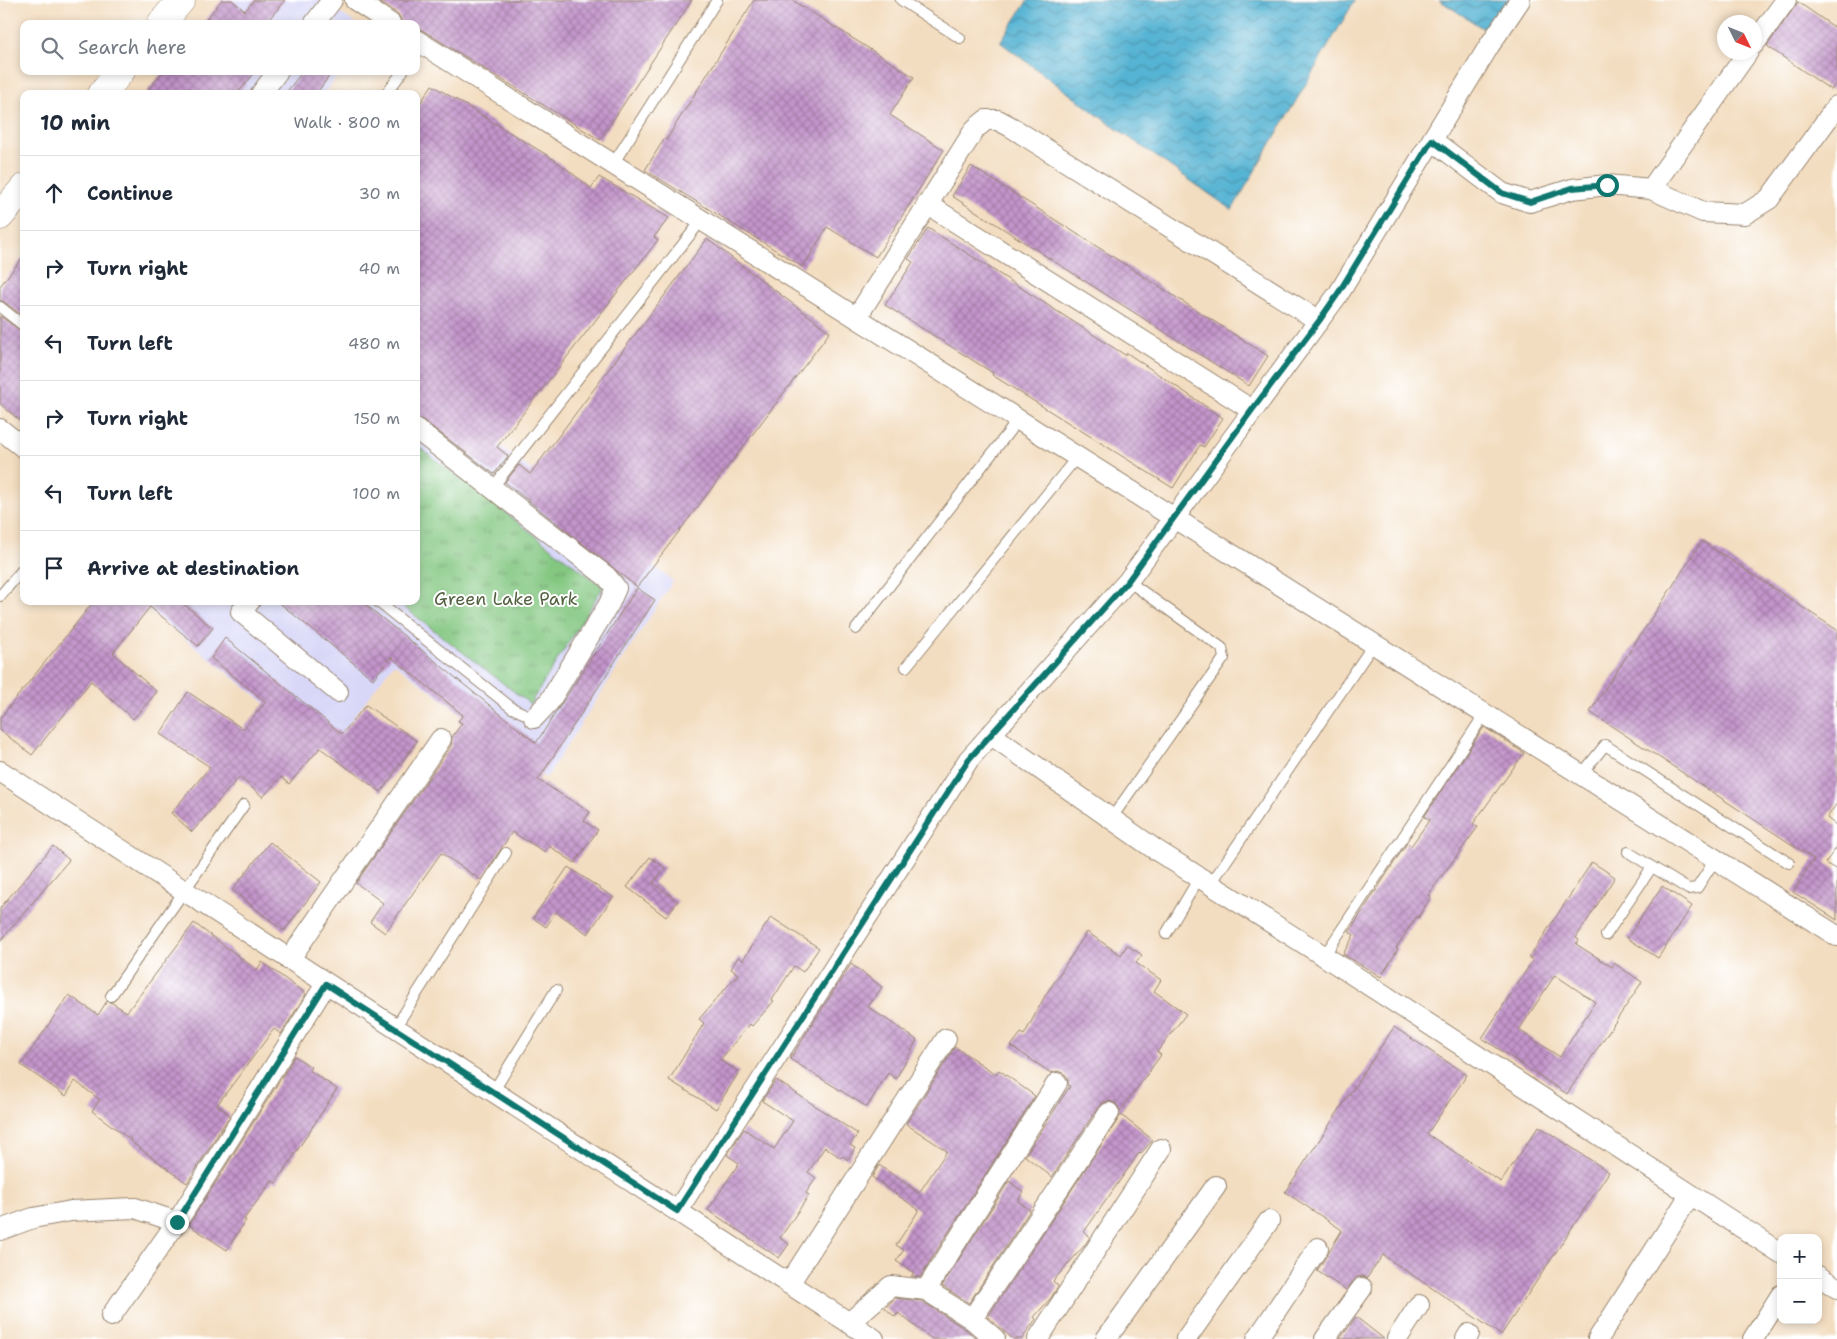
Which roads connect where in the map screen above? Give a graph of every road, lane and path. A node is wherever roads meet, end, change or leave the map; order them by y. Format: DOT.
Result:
graph roads {
  1 [pos="181,0"];
  2 [pos="332,0"];
  3 [pos="355,0"];
  4 [pos="717,0"];
  5 [pos="901,0"];
  6 [pos="1520,0"];
  7 [pos="1786,0"];
  8 [pos="164,20"];
  9 [pos="317,20"];
  10 [pos="385,20"];
  11 [pos="1762,33"];
  12 [pos="960,38"];
  13 [pos="420,47"];
  14 [pos="1742,60"];
  15 [pos="118,75"];
  16 [pos="275,75"];
  17 [pos="400,75"];
  18 [pos="105,90"];
  19 [pos="264,90"];
  20 [pos="389,90"];
  21 [pos="1837,106"];
  22 [pos="1432,140"];
  23 [pos="613,164"];
  24 [pos="1651,189"];
  25 [pos="20,193"];
  26 [pos="926,204"];
  27 [pos="0,216"];
  28 [pos="701,221"];
  29 [pos="0,307"];
  30 [pos="857,317"];
  31 [pos="1319,321"];
  32 [pos="20,323"];
  33 [pos="1252,410"];
  34 [pos="1018,420"];
  35 [pos="0,429"];
  36 [pos="420,432"];
  37 [pos="20,445"];
  38 [pos="1077,457"];
  39 [pos="493,487"];
  40 [pos="1173,519"];
  41 [pos="20,573"];
  42 [pos="1128,581"];
  43 [pos="0,596"];
  44 [pos="240,605"];
  45 [pos="382,605"];
  46 [pos="856,629"];
  47 [pos="1373,645"];
  48 [pos="906,667"];
  49 [pos="338,692"];
  50 [pos="1484,715"];
  51 [pos="534,718"];
  52 [pos="990,734"];
  53 [pos="441,739"];
  54 [pos="0,771"];
  55 [pos="1580,776"];
  56 [pos="244,806"];
  57 [pos="1111,819"];
  58 [pos="506,852"];
  59 [pos="1628,852"];
  60 [pos="1715,860"];
  61 [pos="1789,862"];
  62 [pos="1652,867"];
  63 [pos="1205,881"];
  64 [pos="183,891"];
  65 [pos="1166,934"];
  66 [pos="1606,935"];
  67 [pos="1837,936"];
  68 [pos="1324,956"];
  69 [pos="289,960"];
  70 [pos="326,984"];
  71 [pos="556,990"];
  72 [pos="111,996"];
  73 [pos="395,1028"];
  74 [pos="946,1039"];
  75 [pos="1057,1083"];
  76 [pos="493,1092"];
  77 [pos="1109,1113"];
  78 [pos="1161,1149"];
  79 [pos="1216,1186"];
  80 [pos="1690,1195"];
  81 [pos="677,1211"];
  82 [pos="1269,1220"];
  83 [pos="177,1222"];
  84 [pos="0,1230"];
  85 [pos="1318,1248"];
  86 [pos="1777,1250"];
  87 [pos="1822,1279"];
  88 [pos="789,1284"];
  89 [pos="1362,1288"];
  90 [pos="1837,1288"];
  91 [pos="926,1290"];
  92 [pos="1777,1301"];
  93 [pos="1419,1305"];
  94 [pos="111,1316"];
  95 [pos="972,1319"];
  96 [pos="849,1323"];
  97 [pos="874,1339"];
  98 [pos="995,1339"];
  99 [pos="1038,1339"];
  100 [pos="1106,1339"];
  101 [pos="1186,1339"];
  102 [pos="1257,1339"];
  103 [pos="1325,1339"];
  104 [pos="1397,1339"];
  105 [pos="1598,1339"];
  106 [pos="1753,1339"];
  1 -- 8 [label="main road"];
  2 -- 9 [label="street"];
  3 -- 10 [label="street"];
  4 -- 23 [label="lane"];
  5 -- 12 [label="lane"];
  6 -- 22 [label="street"];
  7 -- 11 [label="street"];
  13 -- 23 [label="street"];
  14 -- 24 [label="street"];
  15 -- 18 [label="main road"];
  16 -- 19 [label="street"];
  17 -- 20 [label="lane"];
  21 -- 24 [label="street"];
  22 -- 24 [label="street"];
  22 -- 31 [label="street"];
  23 -- 28 [label="street"];
  25 -- 27 [label="main road"];
  26 -- 30 [label="street"];
  26 -- 31 [label="street"];
  26 -- 33 [label="street"];
  28 -- 30 [label="street"];
  28 -- 39 [label="lane"];
  29 -- 32 [label="lane"];
  30 -- 34 [label="street"];
  31 -- 33 [label="street"];
  33 -- 40 [label="street"];
  34 -- 38 [label="street"];
  34 -- 46 [label="lane"];
  35 -- 37 [label="street"];
  36 -- 39 [label="street"];
  38 -- 40 [label="street"];
  38 -- 48 [label="lane"];
  39 -- 51 [label="street"];
  40 -- 42 [label="street"];
  40 -- 47 [label="street"];
  41 -- 43 [label="lane"];
  42 -- 52 [label="street"];
  42 -- 57 [label="lane"];
  44 -- 49 [label="street"];
  45 -- 51 [label="lane"];
  47 -- 50 [label="street"];
  47 -- 63 [label="lane"];
  50 -- 55 [label="street"];
  50 -- 68 [label="lane"];
  52 -- 57 [label="street"];
  52 -- 81 [label="street"];
  53 -- 69 [label="street"];
  54 -- 64 [label="street"];
  55 -- 60 [label="street"];
  55 -- 61 [label="lane"];
  56 -- 64 [label="lane"];
  57 -- 63 [label="street"];
  58 -- 73 [label="lane"];
  59 -- 62 [label="lane"];
  60 -- 62 [label="lane"];
  60 -- 67 [label="street"];
  62 -- 66 [label="lane"];
  63 -- 65 [label="lane"];
  63 -- 68 [label="street"];
  64 -- 69 [label="street"];
  64 -- 72 [label="lane"];
  68 -- 80 [label="street"];
  69 -- 70 [label="street"];
  70 -- 73 [label="street"];
  70 -- 83 [label="street"];
  71 -- 76 [label="lane"];
  73 -- 76 [label="street"];
  74 -- 88 [label="street"];
  75 -- 91 [label="street"];
  76 -- 81 [label="street"];
  77 -- 95 [label="street"];
  78 -- 99 [label="street"];
  79 -- 100 [label="street"];
  80 -- 86 [label="street"];
  80 -- 105 [label="street"];
  81 -- 88 [label="street"];
  82 -- 101 [label="street"];
  83 -- 84 [label="street"];
  83 -- 94 [label="street"];
  85 -- 102 [label="street"];
  87 -- 90 [label="street"];
  88 -- 96 [label="street"];
  89 -- 103 [label="street"];
  91 -- 95 [label="street"];
  91 -- 96 [label="street"];
  92 -- 106 [label="street"];
  93 -- 104 [label="street"];
  95 -- 98 [label="street"];
  96 -- 97 [label="street"];
}
